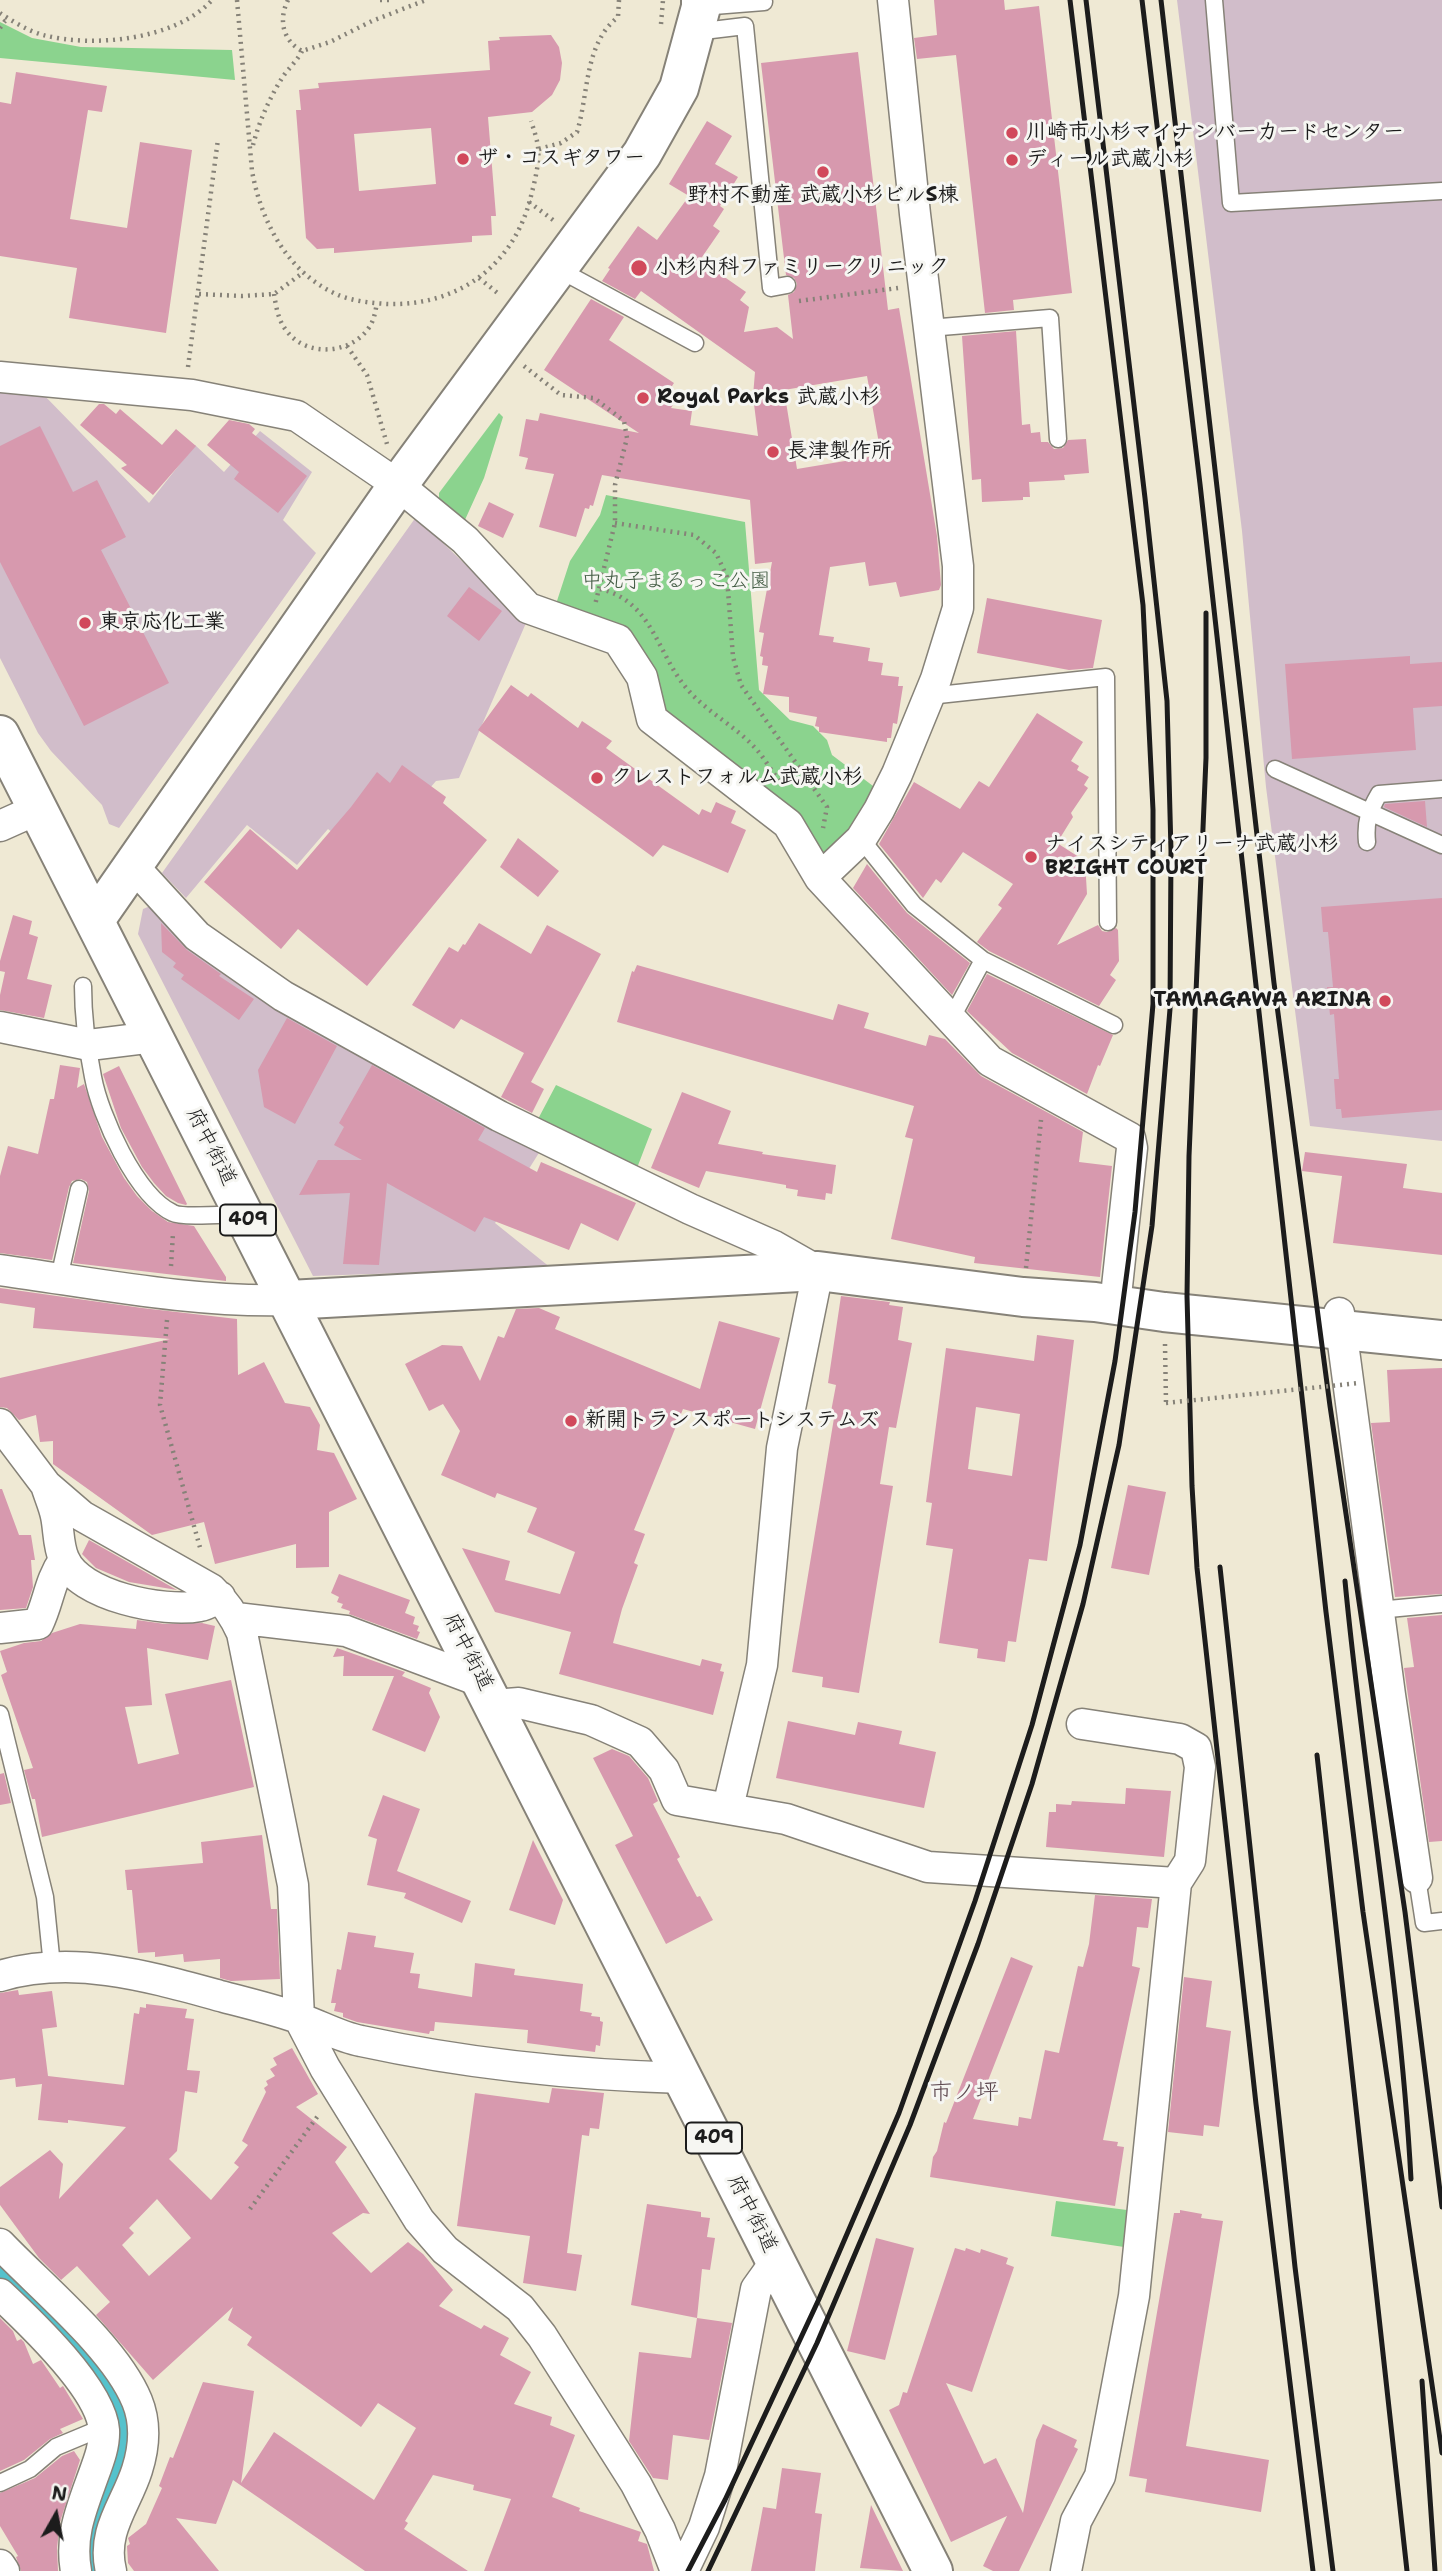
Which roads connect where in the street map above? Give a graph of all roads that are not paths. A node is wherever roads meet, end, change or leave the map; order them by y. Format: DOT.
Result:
graph roads {
  1 [pos="893,0"];
  2 [pos="1214,0"];
  3 [pos="764,2"];
  4 [pos="689,17"];
  5 [pos="1442,191"];
  6 [pos="558,269"];
  7 [pos="779,287"];
  8 [pos="929,328"];
  9 [pos="695,343"];
  10 [pos="0,377"];
  11 [pos="1058,439"];
  12 [pos="394,468"];
  13 [pos="929,696"];
  14 [pos="0,735"];
  15 [pos="1275,769"];
  16 [pos="1442,789"];
  17 [pos="38,809"];
  18 [pos="1368,812"];
  19 [pos="0,826"];
  20 [pos="861,839"];
  21 [pos="1367,842"];
  22 [pos="1442,845"];
  23 [pos="133,866"];
  24 [pos="820,878"];
  25 [pos="94,920"];
  26 [pos="1108,922"];
  27 [pos="983,960"];
  28 [pos="83,986"];
  29 [pos="950,1021"];
  30 [pos="1114,1025"];
  31 [pos="0,1027"];
  32 [pos="154,1037"];
  33 [pos="89,1045"];
  34 [pos="79,1189"];
  35 [pos="245,1214"];
  36 [pos="0,1270"];
  37 [pos="818,1271"];
  38 [pos="59,1278"];
  39 [pos="289,1300"];
  40 [pos="1115,1305"];
  41 [pos="1340,1320"];
  42 [pos="1442,1340"];
  43 [pos="0,1424"];
  44 [pos="46,1485"];
  45 [pos="64,1560"];
  46 [pos="222,1601"];
  47 [pos="1442,1604"];
  48 [pos="1378,1610"];
  49 [pos="0,1628"];
  50 [pos="488,1693"];
  51 [pos="0,1714"];
  52 [pos="1082,1724"];
  53 [pos="728,1807"];
  54 [pos="1417,1878"];
  55 [pos="1176,1883"];
  56 [pos="1442,1921"];
  57 [pos="52,1966"];
  58 [pos="0,1976"];
  59 [pos="299,2018"];
  60 [pos="683,2078"];
  61 [pos="0,2244"];
  62 [pos="776,2261"];
  63 [pos="0,2294"];
  64 [pos="104,2427"];
  65 [pos="0,2483"];
  66 [pos="0,2565"];
  67 [pos="4,2571"];
  68 [pos="76,2571"];
  69 [pos="111,2571"];
  70 [pos="676,2571"];
  71 [pos="683,2571"];
  72 [pos="933,2571"];
  73 [pos="1066,2571"];
  1 -- 8 [label="street"];
  2 -- 5 [label="lane"];
  3 -- 4 [label="lane"];
  4 -- 6 [label="main road"];
  4 -- 7 [label="lane"];
  6 -- 9 [label="lane"];
  6 -- 12 [label="main road"];
  8 -- 11 [label="lane"];
  8 -- 13 [label="street"];
  10 -- 12 [label="street"];
  12 -- 23 [label="main road"];
  12 -- 24 [label="street"];
  13 -- 20 [label="street"];
  13 -- 26 [label="lane"];
  14 -- 17 [label="main road, 府中街道 / 409"];
  15 -- 18 [label="lane"];
  16 -- 18 [label="lane"];
  17 -- 19 [label="street"];
  17 -- 25 [label="main road, 府中街道 / 409"];
  18 -- 21 [label="lane"];
  18 -- 22 [label="lane"];
  20 -- 24 [label="street"];
  20 -- 27 [label="lane"];
  23 -- 25 [label="main road"];
  23 -- 37 [label="street"];
  24 -- 29 [label="street"];
  25 -- 32 [label="main road, 府中街道 / 409"];
  27 -- 29 [label="lane"];
  27 -- 30 [label="lane"];
  28 -- 33 [label="lane"];
  29 -- 40 [label="street"];
  31 -- 33 [label="street"];
  32 -- 33 [label="street"];
  32 -- 35 [label="main road, 府中街道 / 409"];
  33 -- 35 [label="lane"];
  34 -- 38 [label="lane"];
  35 -- 39 [label="main road, 府中街道 / 409"];
  36 -- 38 [label="street"];
  37 -- 39 [label="main road"];
  37 -- 40 [label="main road"];
  37 -- 53 [label="street"];
  38 -- 39 [label="street"];
  39 -- 50 [label="main road, 府中街道 / 409"];
  40 -- 41 [label="main road"];
  41 -- 42 [label="main road"];
  41 -- 48 [label="street"];
  43 -- 44 [label="street"];
  44 -- 45 [label="street"];
  44 -- 46 [label="street"];
  45 -- 46 [label="street"];
  45 -- 49 [label="street"];
  46 -- 50 [label="street"];
  46 -- 59 [label="street"];
  47 -- 48 [label="lane"];
  48 -- 54 [label="street"];
  50 -- 53 [label="street"];
  50 -- 60 [label="main road, 府中街道 / 409"];
  51 -- 57 [label="lane"];
  52 -- 55 [label="street"];
  53 -- 55 [label="street"];
  54 -- 56 [label="lane"];
  55 -- 73 [label="street"];
  57 -- 58 [label="street"];
  57 -- 59 [label="street"];
  59 -- 60 [label="street"];
  59 -- 70 [label="street"];
  60 -- 62 [label="main road, 府中街道 / 409"];
  61 -- 69 [label="street"];
  62 -- 71 [label="street"];
  62 -- 72 [label="main road, 府中街道 / 409"];
  63 -- 64 [label="street"];
  64 -- 65 [label="lane"];
  64 -- 68 [label="street"];
  66 -- 67 [label="street"];
}
